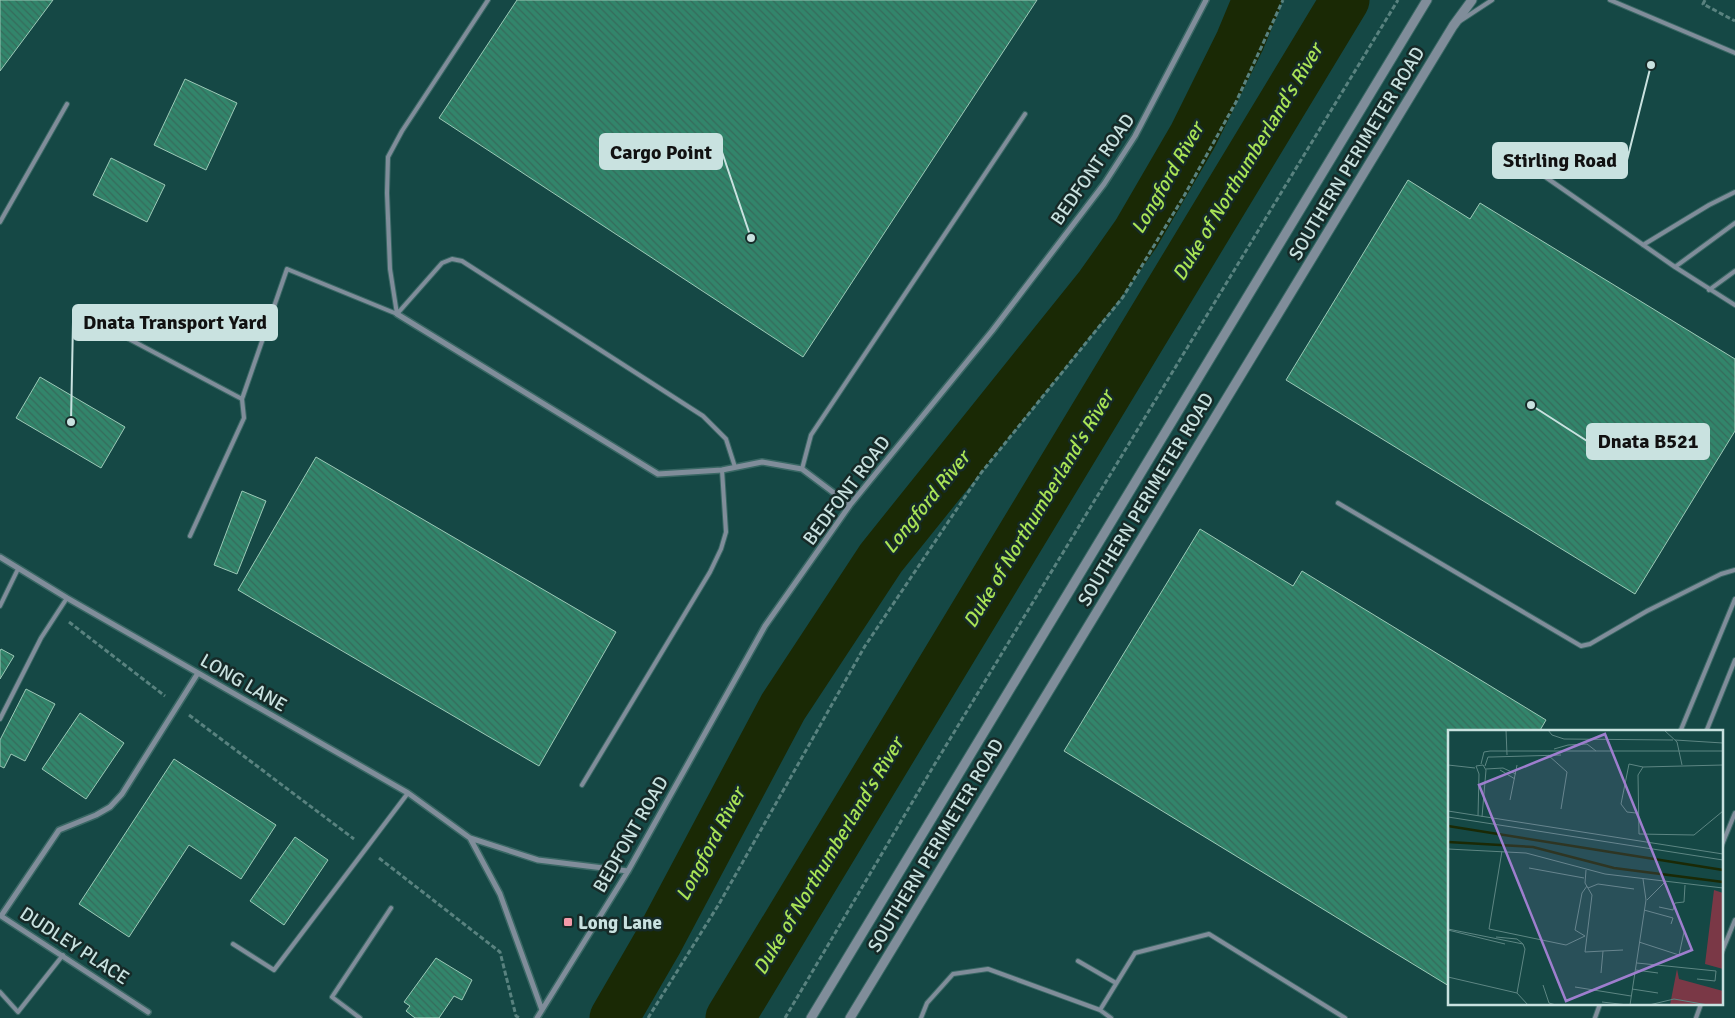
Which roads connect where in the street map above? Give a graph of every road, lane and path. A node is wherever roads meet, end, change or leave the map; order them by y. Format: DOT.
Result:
graph roads {
  1 [pos="488,0"];
  2 [pos="1206,0"];
  3 [pos="1283,0"];
  4 [pos="1398,0"];
  5 [pos="1427,0"];
  6 [pos="1472,0"];
  7 [pos="1492,0"];
  8 [pos="1610,0"];
  9 [pos="1705,0"];
  10 [pos="1735,21"];
  11 [pos="1453,26"];
  12 [pos="1735,52"];
  13 [pos="67,104"];
  14 [pos="1025,114"];
  15 [pos="1544,176"];
  16 [pos="1735,192"];
  17 [pos="0,222"];
  18 [pos="1735,223"];
  19 [pos="1643,245"];
  20 [pos="1675,267"];
  21 [pos="1735,271"];
  22 [pos="1709,290"];
  23 [pos="1735,305"];
  24 [pos="398,314"];
  25 [pos="97,322"];
  26 [pos="242,399"];
  27 [pos="735,467"];
  28 [pos="802,468"];
  29 [pos="722,470"];
  30 [pos="1338,503"];
  31 [pos="850,505"];
  32 [pos="190,536"];
  33 [pos="0,557"];
  34 [pos="18,569"];
  35 [pos="1735,570"];
  36 [pos="66,598"];
  37 [pos="1735,599"];
  38 [pos="0,606"];
  39 [pos="58,614"];
  40 [pos="1735,660"];
  41 [pos="198,672"];
  42 [pos="177,706"];
  43 [pos="0,719"];
  44 [pos="1681,730"];
  45 [pos="1707,730"];
  46 [pos="582,785"];
  47 [pos="408,793"];
  48 [pos="1735,813"];
  49 [pos="470,838"];
  50 [pos="1722,845"];
  51 [pos="366,848"];
  52 [pos="628,871"];
  53 [pos="391,908"];
  54 [pos="1,915"];
  55 [pos="1735,920"];
  56 [pos="234,944"];
  57 [pos="1722,952"];
  58 [pos="63,955"];
  59 [pos="1078,961"];
  60 [pos="1116,983"];
  61 [pos="0,992"];
  62 [pos="1599,1006"];
  63 [pos="1700,1006"];
  64 [pos="542,1010"];
  65 [pos="1100,1010"];
  66 [pos="148,1012"];
  67 [pos="360,1018"];
  68 [pos="520,1018"];
  69 [pos="537,1018"];
  70 [pos="648,1018"];
  71 [pos="786,1018"];
  72 [pos="811,1018"];
  73 [pos="850,1018"];
  74 [pos="921,1018"];
  75 [pos="1111,1018"];
  76 [pos="1345,1018"];
  77 [pos="1595,1018"];
  78 [pos="1696,1018"];
  1 -- 24 [label="lane"];
  2 -- 31 [label="street, BEDFONT ROAD"];
  3 -- 70 [label="path"];
  4 -- 71 [label="path"];
  5 -- 72 [label="street, SOUTHERN PERIMETER ROAD"];
  6 -- 11 [label="street, SOUTHERN PERIMETER ROAD"];
  7 -- 11 [label="lane"];
  8 -- 12 [label="lane"];
  9 -- 10 [label="path"];
  11 -- 73 [label="street, SOUTHERN PERIMETER ROAD"];
  13 -- 17 [label="lane"];
  14 -- 28 [label="lane"];
  15 -- 19 [label="lane"];
  16 -- 19 [label="lane"];
  18 -- 20 [label="lane"];
  19 -- 20 [label="lane"];
  20 -- 22 [label="lane"];
  21 -- 22 [label="lane"];
  22 -- 23 [label="lane"];
  24 -- 26 [label="lane"];
  24 -- 27 [label="lane"];
  24 -- 29 [label="street"];
  25 -- 26 [label="lane"];
  26 -- 32 [label="lane"];
  27 -- 28 [label="street"];
  27 -- 29 [label="street"];
  28 -- 31 [label="street"];
  29 -- 46 [label="lane"];
  30 -- 35 [label="lane"];
  31 -- 52 [label="street, BEDFONT ROAD"];
  33 -- 34 [label="street, LONG LANE"];
  34 -- 36 [label="street, LONG LANE"];
  34 -- 38 [label="lane"];
  36 -- 39 [label="lane"];
  36 -- 41 [label="street, LONG LANE"];
  37 -- 44 [label="lane"];
  39 -- 42 [label="path"];
  39 -- 43 [label="lane"];
  40 -- 45 [label="lane"];
  41 -- 42 [label="street, DUDLEY PLACE"];
  41 -- 47 [label="street, LONG LANE"];
  42 -- 51 [label="path"];
  42 -- 54 [label="street, DUDLEY PLACE"];
  47 -- 49 [label="street, LONG LANE"];
  47 -- 51 [label="lane"];
  48 -- 50 [label="lane"];
  49 -- 52 [label="street, LONG LANE"];
  49 -- 64 [label="street, LONG LANE"];
  51 -- 56 [label="lane"];
  51 -- 68 [label="path"];
  52 -- 64 [label="street, BEDFONT ROAD"];
  53 -- 67 [label="lane"];
  54 -- 58 [label="street, DUDLEY PLACE"];
  55 -- 57 [label="lane"];
  58 -- 61 [label="lane"];
  58 -- 66 [label="street, DUDLEY PLACE"];
  59 -- 60 [label="lane"];
  60 -- 65 [label="lane"];
  60 -- 76 [label="lane"];
  62 -- 77 [label="lane"];
  63 -- 78 [label="lane"];
  64 -- 69 [label="street, BEDFONT ROAD"];
  65 -- 74 [label="lane"];
  65 -- 75 [label="lane"];
}
